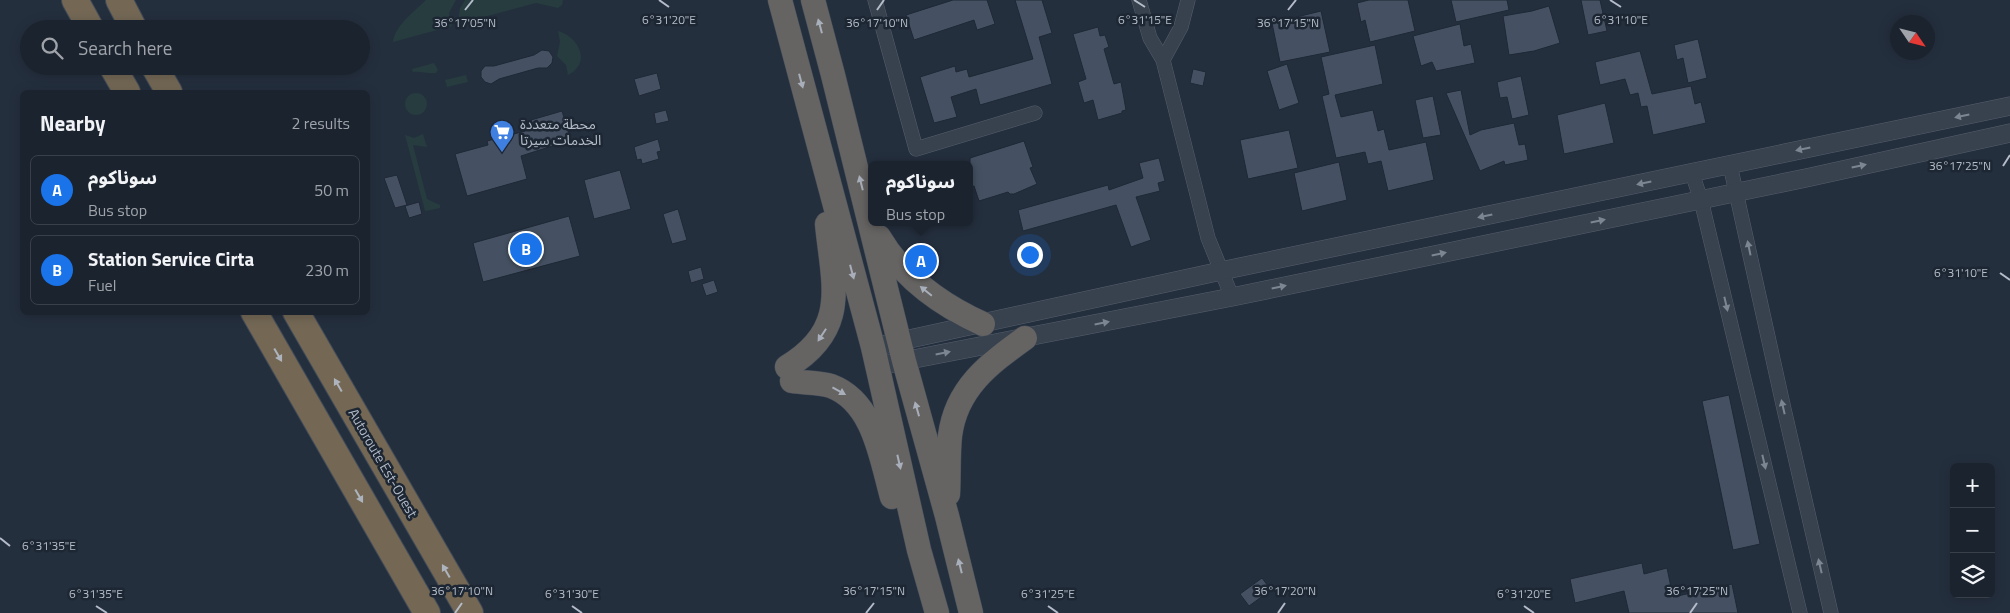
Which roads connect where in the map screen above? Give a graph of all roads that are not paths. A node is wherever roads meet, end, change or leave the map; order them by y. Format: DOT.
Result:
graph roads {
  1 [pos="75,0"];
  2 [pos="119,0"];
  3 [pos="780,0"];
  4 [pos="813,0"];
  5 [pos="875,0"];
  6 [pos="1138,0"];
  7 [pos="1188,0"];
  8 [pos="86,20"];
  9 [pos="129,20"];
  10 [pos="1163,60"];
  11 [pos="117,75"];
  12 [pos="159,75"];
  13 [pos="126,90"];
  14 [pos="168,90"];
  15 [pos="2010,106"];
  16 [pos="1035,113"];
  17 [pos="2010,133"];
  18 [pos="1730,165"];
  19 [pos="824,167"];
  20 [pos="1692,173"];
  21 [pos="1737,192"];
  22 [pos="1701,200"];
  23 [pos="868,214"];
  24 [pos="871,226"];
  25 [pos="872,226"];
  26 [pos="1221,271"];
  27 [pos="1232,297"];
  28 [pos="256,315"];
  29 [pos="298,315"];
  30 [pos="983,324"];
  31 [pos="1025,338"];
  32 [pos="902,350"];
  33 [pos="875,356"];
  34 [pos="947,516"];
  35 [pos="919,550"];
  36 [pos="427,613"];
  37 [pos="470,613"];
  38 [pos="937,613"];
  39 [pos="971,613"];
  40 [pos="1800,613"];
  41 [pos="1831,613"];
  1 -- 8 [label="highway"];
  2 -- 9 [label="highway"];
  3 -- 19 [label="highway, one-way"];
  23 -- 4 [label="highway, one-way"];
  5 -- 16 [label="street"];
  6 -- 10 [label="street"];
  7 -- 10 [label="street"];
  10 -- 26 [label="street"];
  11 -- 13 [label="highway"];
  12 -- 14 [label="highway"];
  15 -- 18 [label="street, one-way"];
  21 -- 17 [label="street, one-way"];
  18 -- 20 [label="street"];
  18 -- 21 [label="street"];
  19 -- 33 [label="highway, one-way"];
  19 -- 35 [label="highway, one-way"];
  20 -- 22 [label="street"];
  20 -- 26 [label="street, one-way"];
  21 -- 22 [label="street"];
  41 -- 21 [label="street, one-way"];
  27 -- 22 [label="street, one-way"];
  22 -- 40 [label="street, one-way"];
  24 -- 32 [label="highway"];
  30 -- 25 [label="highway, one-way"];
  26 -- 27 [label="street"];
  26 -- 30 [label="street"];
  31 -- 27 [label="street, one-way"];
  28 -- 36 [label="highway, one-way"];
  37 -- 29 [label="highway, Autoroute Est-Ouest, one-way"];
  30 -- 32 [label="street"];
  32 -- 31 [label="street, one-way"];
  31 -- 34 [label="highway"];
  32 -- 33 [label="street"];
  34 -- 32 [label="highway, one-way"];
  33 -- 35 [label="highway, one-way"];
  39 -- 34 [label="highway, one-way"];
  35 -- 38 [label="highway"];
}
